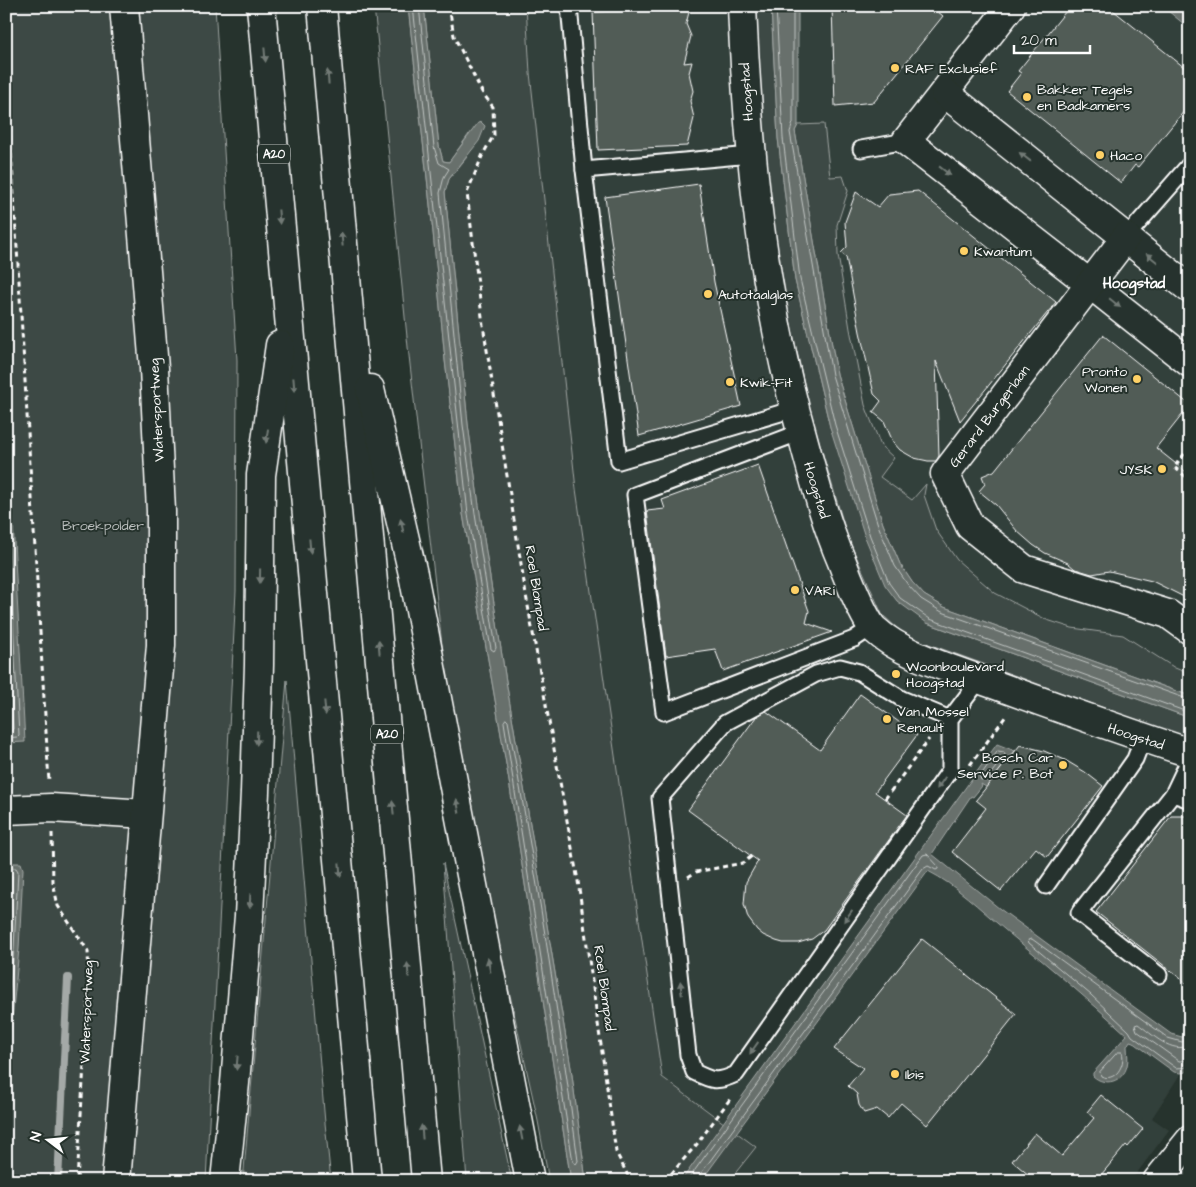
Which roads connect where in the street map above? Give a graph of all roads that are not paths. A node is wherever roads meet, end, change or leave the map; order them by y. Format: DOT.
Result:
graph roads {
  1 [pos="124,6"];
  2 [pos="261,6"];
  3 [pos="322,6"];
  4 [pos="569,6"];
  5 [pos="742,6"];
  6 [pos="1002,9"];
  7 [pos="945,93"];
  8 [pos="906,141"];
  9 [pos="862,149"];
  10 [pos="751,155"];
  11 [pos="1190,164"];
  12 [pos="584,170"];
  13 [pos="1126,237"];
  14 [pos="1090,284"];
  15 [pos="347,287"];
  16 [pos="1190,289"];
  17 [pos="287,301"];
  18 [pos="1190,363"];
  19 [pos="798,420"];
  20 [pos="872,627"];
  21 [pos="1190,630"];
  22 [pos="980,679"];
  23 [pos="950,719"];
  24 [pos="1144,738"];
  25 [pos="1190,753"];
  26 [pos="1190,758"];
  27 [pos="1173,794"];
  28 [pos="1190,800"];
  29 [pos="6,810"];
  30 [pos="146,814"];
  31 [pos="1046,886"];
  32 [pos="1159,975"];
  33 [pos="1190,1140"];
  34 [pos="116,1181"];
  35 [pos="225,1181"];
  36 [pos="367,1181"];
  37 [pos="426,1181"];
  38 [pos="530,1181"];
  39 [pos="1157,1181"];
  1 -- 30 [label="main road, Watersportweg"];
  2 -- 17 [label="main road, A20, one-way"];
  15 -- 3 [label="main road, A20, one-way"];
  4 -- 12 [label="lane"];
  5 -- 10 [label="main road, Hoogstad"];
  6 -- 7 [label="main road"];
  7 -- 8 [label="main road"];
  13 -- 7 [label="main road, one-way"];
  8 -- 9 [label="lane"];
  8 -- 14 [label="main road, one-way"];
  10 -- 12 [label="lane"];
  10 -- 19 [label="main road, Hoogstad"];
  11 -- 13 [label="lane"];
  12 -- 19 [label="lane"];
  13 -- 14 [label="main road, Gerard Burgerlaan"];
  16 -- 13 [label="main road, one-way"];
  14 -- 18 [label="main road, one-way"];
  14 -- 21 [label="main road, Gerard Burgerlaan"];
  37 -- 15 [label="main road, A20, one-way"];
  38 -- 15 [label="main road, A20, one-way"];
  17 -- 35 [label="main road, A20, one-way"];
  17 -- 36 [label="main road, A20, one-way"];
  19 -- 20 [label="main road, Hoogstad"];
  19 -- 20 [label="lane"];
  20 -- 22 [label="main road, Hoogstad"];
  22 -- 23 [label="lane"];
  22 -- 24 [label="main road, Hoogstad"];
  23 -- 23 [label="lane, one-way"];
  24 -- 25 [label="main road, Hoogstad"];
  24 -- 31 [label="lane"];
  26 -- 27 [label="lane"];
  27 -- 28 [label="lane"];
  27 -- 32 [label="lane"];
  29 -- 30 [label="main road"];
  30 -- 34 [label="main road, Watersportweg"];
  33 -- 39 [label="main road"];
}
